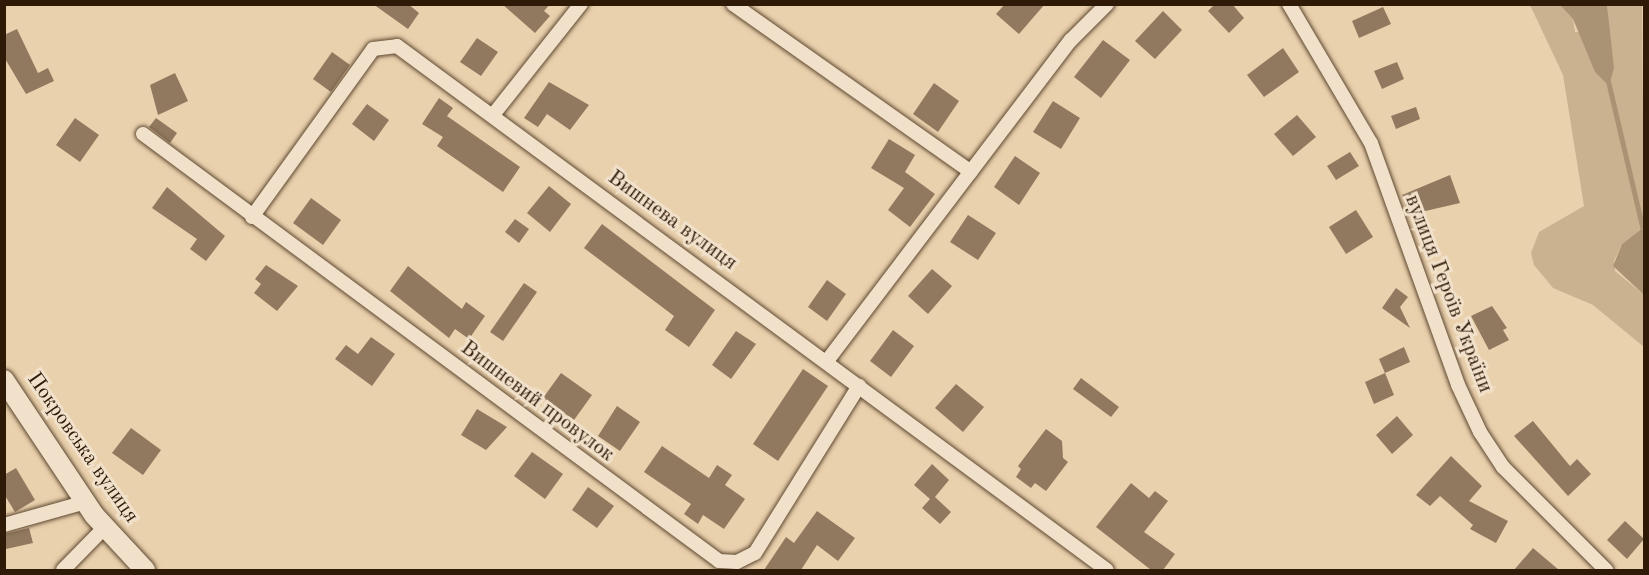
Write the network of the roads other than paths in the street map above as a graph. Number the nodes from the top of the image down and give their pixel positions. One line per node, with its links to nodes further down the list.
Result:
1 (581, 4): 5 (street)
2 (733, 4): 7 (street)
3 (1107, 4): 7 (street)
4 (1289, 4): 18 (street, вулиця Героїв України)
5 (493, 115): 8 (street, Вишнева вулиця); 9 (street, Вишнева вулиця)
6 (143, 134): 8 (street, Вишневий провулок)
7 (971, 172): 9 (street)
8 (252, 217): 11 (street, Вишневий провулок)
9 (827, 361): 11 (street, Вишнева вулиця)
10 (4, 380): 12 (street, Покровська вулиця)
11 (859, 386): 17 (street, Вишнева вулиця)
12 (86, 502): 13 (street); 14 (street, Покровська вулиця)
13 (4, 525)
14 (105, 527): 15 (street); 16 (street, Покровська вулиця)
15 (63, 570)
16 (145, 570)
17 (1107, 570)
18 (1606, 570)

